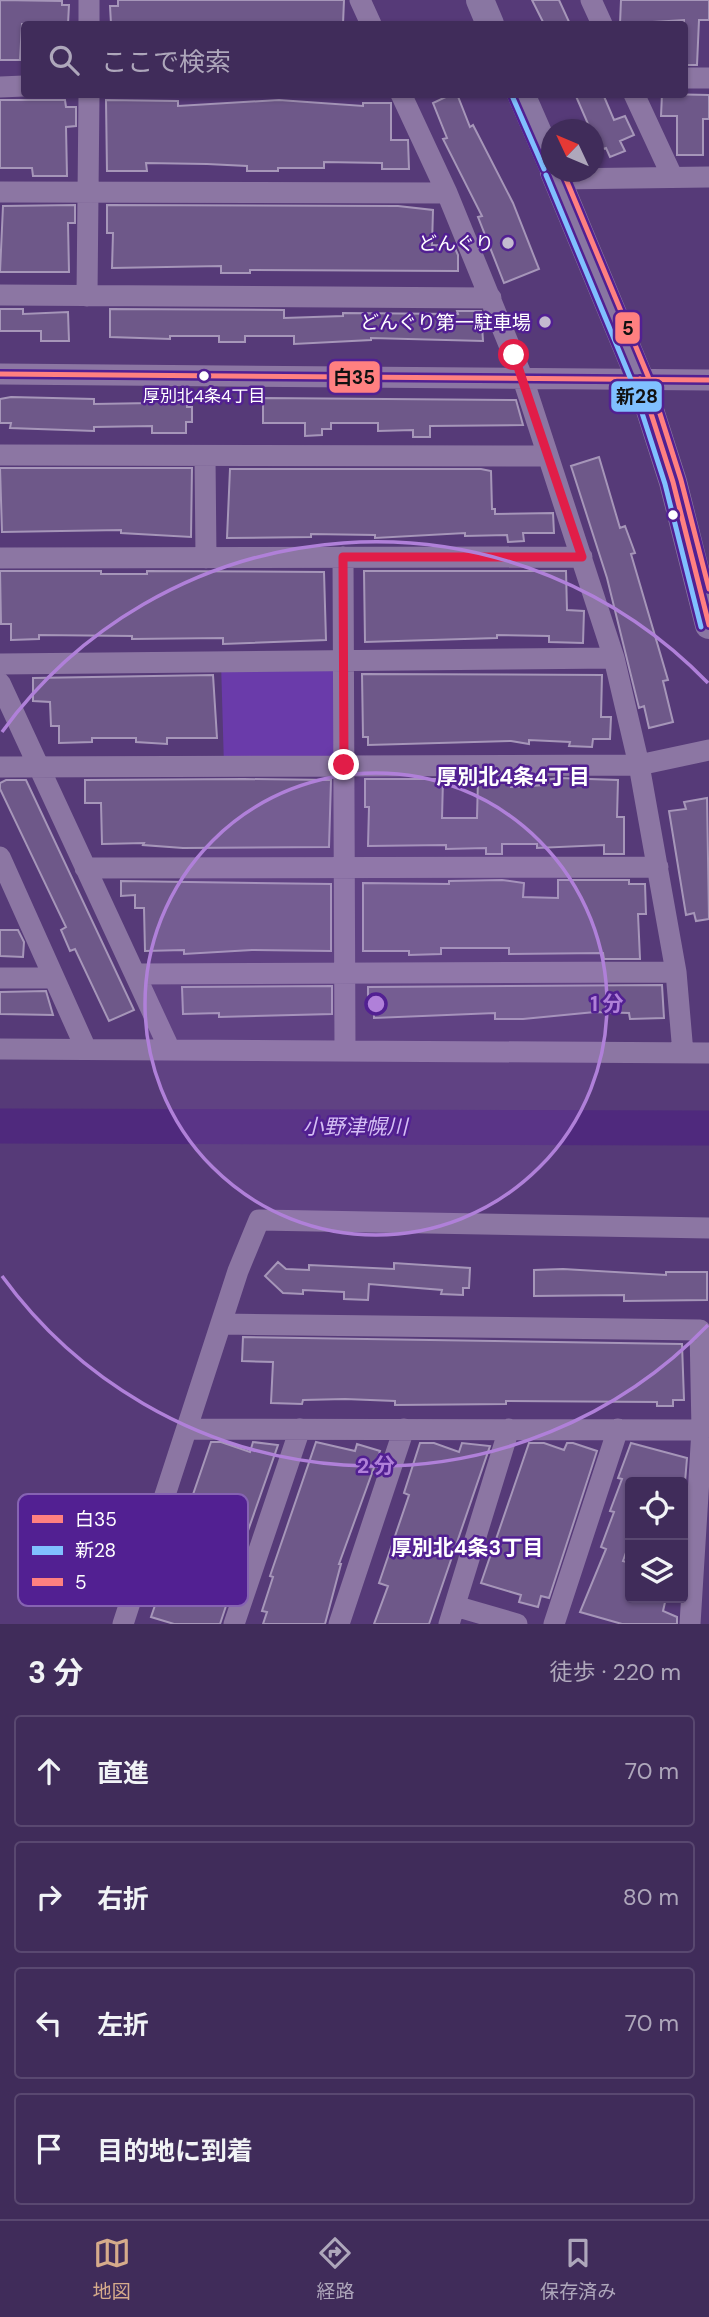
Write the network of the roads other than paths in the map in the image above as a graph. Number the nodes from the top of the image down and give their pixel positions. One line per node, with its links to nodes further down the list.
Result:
1 (89, 0): 5 (street)
2 (360, 0): 6 (street)
3 (480, 0): 7 (main road)
4 (592, 0): 8 (street)
5 (89, 21)
6 (370, 21)
7 (490, 21)
8 (601, 21)
9 (688, 78): 10 (street)
10 (709, 78)
11 (21, 86): 12 (street)
12 (0, 87)
13 (89, 98): 23 (street)
14 (403, 98): 24 (street)
15 (523, 98): 17 (main road)
16 (636, 98): 19 (street)
17 (541, 140)
18 (604, 174): 19 (street)
19 (672, 176): 20 (street)
20 (709, 177)
21 (559, 182): 30 (main road)
22 (0, 192): 23 (street)
23 (89, 192): 24 (street); 26 (street)
24 (447, 193): 27 (street)
25 (0, 295): 26 (street)
26 (87, 296): 27 (street)
27 (491, 298): 29 (street)
28 (0, 374): 29 (street)
29 (523, 379): 30 (street); 34 (street)
30 (640, 379): 31 (street); 39 (main road)
31 (709, 380)
32 (0, 455): 33 (street)
33 (205, 456): 34 (street); 38 (street)
34 (546, 456): 36 (street)
35 (343, 557): 36 (street); 38 (street); 41 (street)
36 (582, 557): 40 (street)
37 (0, 558): 38 (street)
38 (206, 558)
39 (709, 625)
40 (614, 658): 41 (street); 46 (street)
41 (343, 660): 42 (street); 45 (street)
42 (0, 664)
43 (0, 683): 48 (street)
44 (709, 750): 46 (street)
45 (344, 765): 46 (street); 48 (street); 51 (street)
46 (639, 765): 49 (street)
47 (0, 767): 48 (street)
48 (38, 767): 50 (street)
49 (658, 867): 51 (street); 53 (street)
50 (85, 868): 51 (street); 54 (street)
51 (344, 868): 55 (street)
52 (3, 869): 57 (street)
53 (676, 972): 55 (street); 62 (street)
54 (135, 974): 55 (street); 60 (street)
55 (345, 974): 61 (street)
56 (0, 978): 57 (street)
57 (54, 978): 59 (street)
58 (0, 1049): 59 (street)
59 (86, 1049): 60 (street)
60 (170, 1050): 61 (street)
61 (345, 1051): 62 (street)
62 (683, 1053): 63 (street)
63 (709, 1053)
64 (709, 1228): 65 (street)
65 (221, 1324): 66 (street); 71 (street)
66 (187, 1429): 67 (street); 72 (street)
67 (300, 1429): 68 (street); 73 (street)
68 (404, 1429): 69 (street); 79 (street)
69 (509, 1429): 70 (street); 76 (street)
70 (618, 1429): 71 (street); 81 (street)
71 (702, 1430): 82 (street)
72 (166, 1494)
73 (248, 1583)
74 (129, 1606): 77 (street)
75 (240, 1606): 78 (street)
76 (452, 1615): 80 (street)
77 (123, 1624)
78 (234, 1624)
79 (340, 1624)
80 (517, 1624)
81 (554, 1624)
82 (690, 1624)

